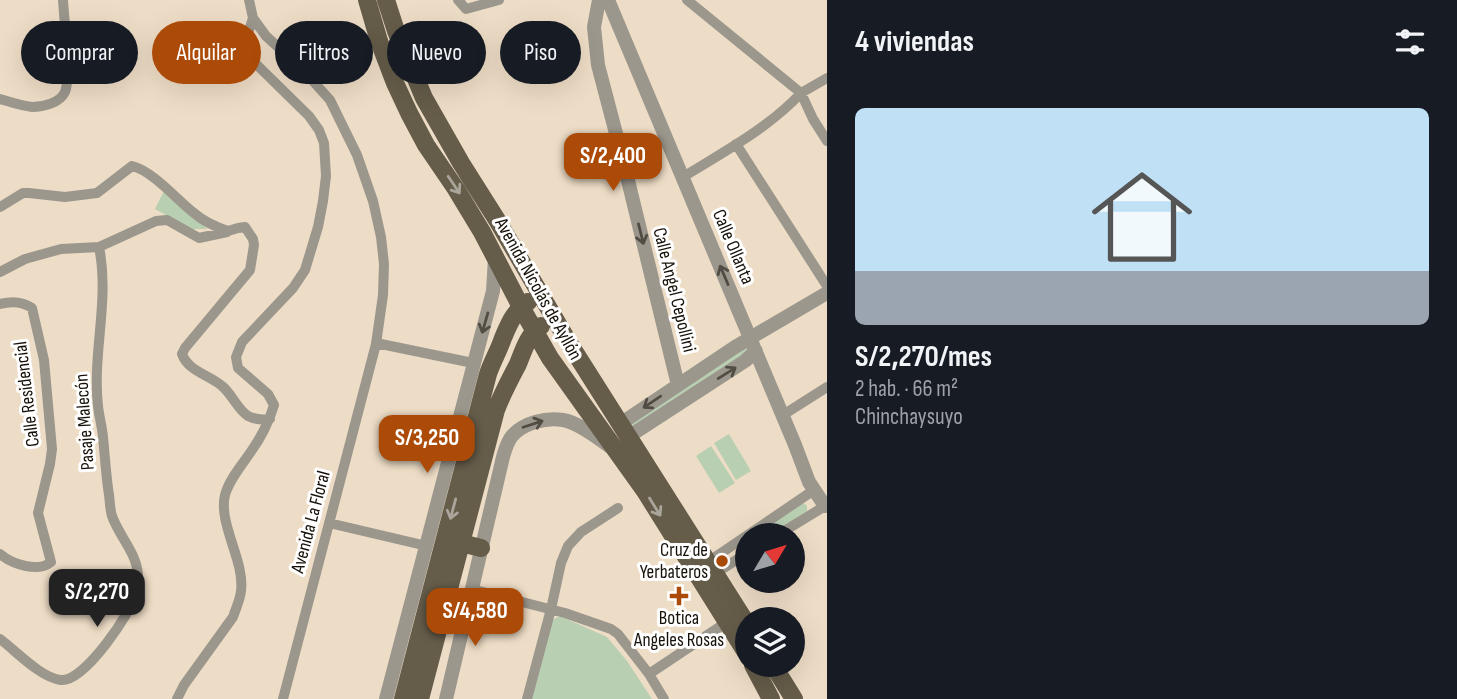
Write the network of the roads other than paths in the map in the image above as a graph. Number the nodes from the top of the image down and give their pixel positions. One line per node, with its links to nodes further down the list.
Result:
1 (63, 0): 13 (street)
2 (249, 0): 10 (street)
3 (367, 0): 20 (main road, Avenida Nicolás de Ayllón, one-way to 20)
4 (386, 0): 24 (main road, Avenida Nicolás de Ayllón)
5 (499, 0): 9 (street)
6 (599, 0): 32 (street, Calle Angel Cepollini, one-way to 32)
7 (608, 0): 16 (street, Calle Ollanta)
8 (687, 0): 12 (street)
9 (462, 4)
10 (253, 18): 29 (street, Avenida La Floral); 35 (street)
11 (827, 78): 12 (street)
12 (801, 93): 14 (street); 15 (street)
13 (0, 99)
14 (827, 141)
15 (736, 144): 16 (street); 22 (street)
16 (683, 177): 30 (street, Calle Ollanta, one-way to 16)
17 (0, 207): 18 (street)
18 (228, 231): 19 (street); 35 (street)
19 (99, 247): 21 (street); 54 (street, Pasaje Malecón)
20 (495, 256): 26 (main road, Avenida Nicolás de Ayllón); 31 (street, one-way to 31)
21 (0, 272)
22 (827, 286)
23 (827, 293): 30 (street)
24 (540, 294): 26 (main road); 27 (main road, Avenida Nicolás de Ayllón)
25 (0, 304): 46 (street, Calle Residencial)
26 (520, 307): 28 (main road, Avenida Nicolás de Ayllón); 61 (main road, one-way to 61)
27 (553, 318): 28 (main road); 36 (main road, Avenida Nicolás de Ayllón)
28 (534, 330): 36 (main road, Avenida Nicolás de Ayllón); 43 (main road)
29 (376, 343): 31 (street); 41 (street, Avenida La Floral)
30 (753, 344): 32 (street); 34 (street, Calle Ollanta); 36 (street, one-way to 30)
31 (473, 363): 44 (street)
32 (678, 385): 36 (street, one-way to 36)
33 (827, 387): 34 (street)
34 (783, 415): 38 (street, Calle Ollanta)
35 (270, 419): 58 (street)
36 (621, 437): 45 (street, one-way to 36); 48 (main road, Avenida Nicolás de Ayllón); 52 (main road, Avenida Nicolás de Ayllón, one-way to 52)
37 (827, 482): 38 (street)
38 (814, 490): 39 (street, Calle Ollanta); 48 (street)
39 (826, 506): 42 (street)
40 (618, 508): 51 (street)
41 (329, 523): 44 (street); 59 (street, Avenida La Floral)
42 (798, 523)
43 (461, 543): 45 (main road); 62 (main road)
44 (427, 546): 60 (street)
45 (481, 548): 49 (street)
46 (0, 554)
47 (735, 558): 48 (street)
48 (712, 567): 50 (main road, Avenida Nicolás de Ayllón)
49 (471, 589): 51 (street); 63 (street)
50 (737, 607)
51 (551, 609): 55 (street); 64 (street)
52 (727, 622): 53 (main road, Avenida Nicolás de Ayllón); 55 (street)
53 (735, 635)
54 (0, 639)
55 (649, 674): 65 (street)
56 (759, 677): 66 (main road)
57 (780, 677): 67 (main road)
58 (180, 696)
59 (284, 699)
60 (386, 699)
61 (403, 699)
62 (420, 699)
63 (446, 699)
64 (527, 699)
65 (664, 699)
66 (771, 699)
67 (794, 699)

